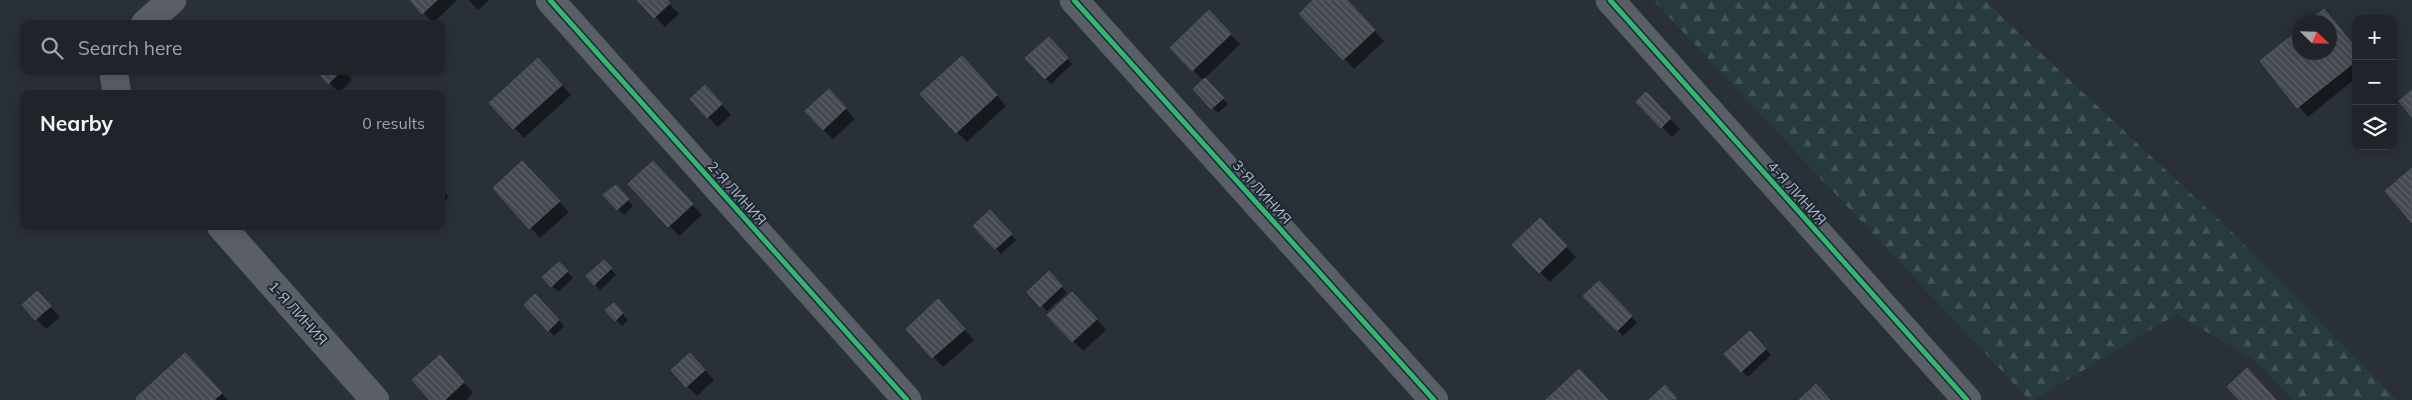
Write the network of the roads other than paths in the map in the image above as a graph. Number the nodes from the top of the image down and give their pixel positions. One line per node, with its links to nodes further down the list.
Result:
1 (172, 0): 5 (street)
2 (550, 0): 10 (street, 2-Я ЛИНИЯ)
3 (1074, 0): 11 (street, 3-Я ЛИНИЯ)
4 (1610, 0): 12 (street, 4-Я ЛИНИЯ)
5 (150, 20)
6 (114, 75): 7 (street)
7 (116, 90)
8 (225, 230): 9 (street, 1-Я ЛИНИЯ)
9 (375, 400)
10 (907, 400)
11 (1434, 400)
12 (1967, 400)

